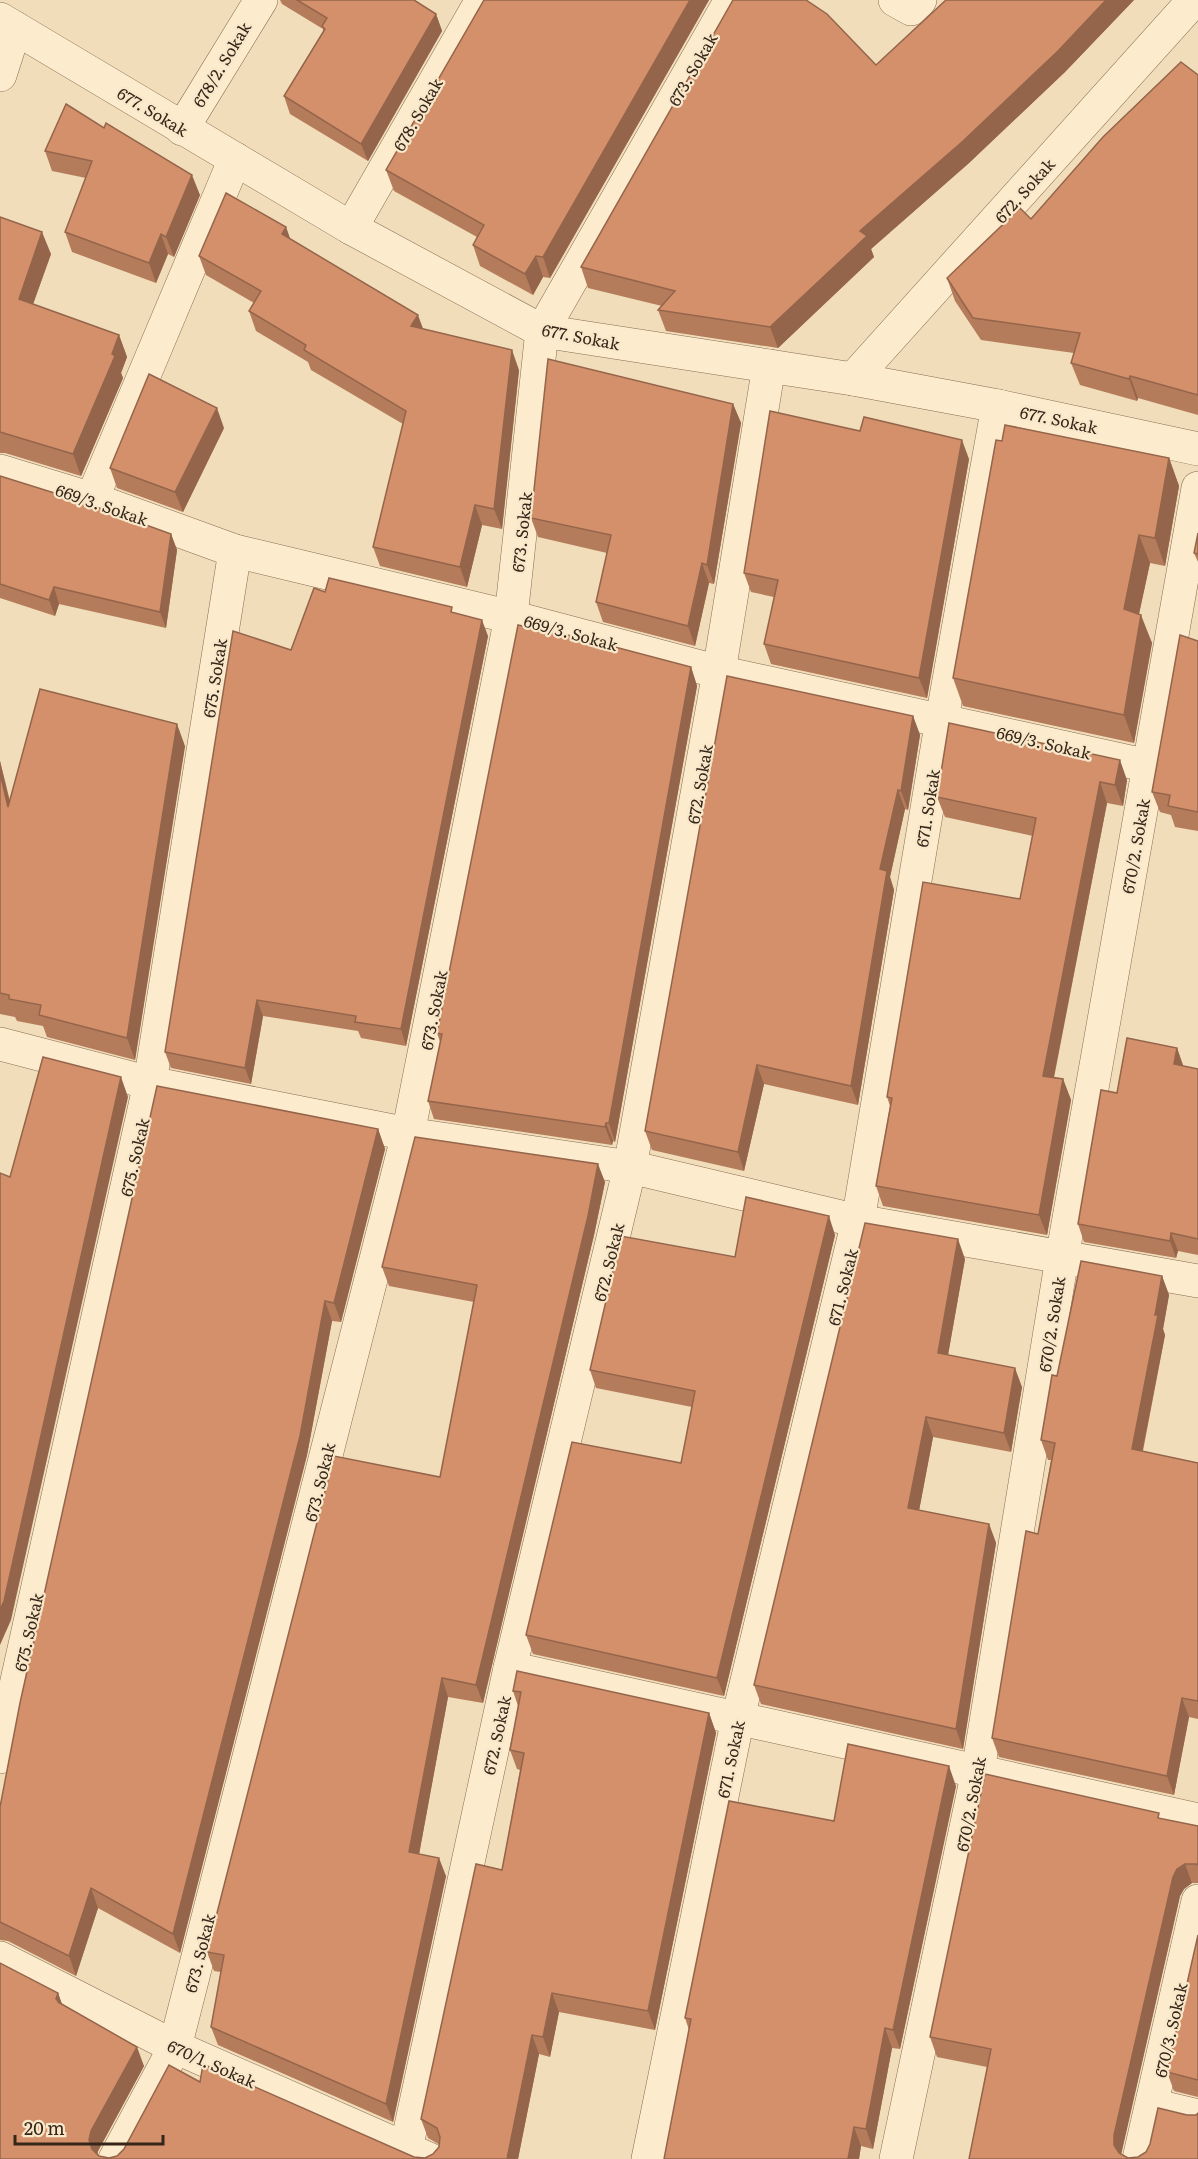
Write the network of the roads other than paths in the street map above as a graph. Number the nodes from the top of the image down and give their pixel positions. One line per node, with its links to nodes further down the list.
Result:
1 (261, 0): 9 (street, 678/2. Sokak)
2 (482, 0): 11 (street, 678. Sokak)
3 (731, 0): 12 (street, 673. Sokak)
4 (895, 0): 5 (street)
5 (920, 0)
6 (1194, 0): 14 (street, 672. Sokak)
7 (7, 24): 8 (street); 9 (street, 677. Sokak)
8 (0, 75)
9 (182, 129): 10 (street, 677. Sokak)
10 (235, 159): 11 (street, 677. Sokak); 19 (street)
11 (351, 228): 12 (street, 677. Sokak)
12 (542, 332): 13 (street, 677. Sokak); 21 (street, 673. Sokak)
13 (769, 366): 14 (street, 677. Sokak); 22 (street, 672. Sokak)
14 (853, 379): 15 (street, 677. Sokak)
15 (998, 406): 16 (street, 677. Sokak); 23 (street, 671. Sokak)
16 (1198, 448)
17 (0, 471): 19 (street, 669/3. Sokak)
18 (1198, 488): 24 (street, 670/2. Sokak)
19 (92, 499): 20 (street, 669/3. Sokak)
20 (234, 551): 21 (street, 669/3. Sokak); 26 (street, 675. Sokak)
21 (512, 617): 22 (street, 669/3. Sokak); 27 (street, 673. Sokak)
22 (719, 672): 23 (street, 669/3. Sokak); 28 (street, 672. Sokak)
23 (942, 719): 24 (street, 669/3. Sokak); 29 (street, 671. Sokak)
24 (1149, 766): 30 (street, 670/2. Sokak)
25 (0, 1044): 26 (street)
26 (150, 1083): 27 (street); 34 (street, 675. Sokak)
27 (408, 1134): 28 (street); 39 (street, 673. Sokak)
28 (630, 1167): 29 (street); 32 (street, 672. Sokak)
29 (858, 1221): 30 (street); 33 (street, 671. Sokak)
30 (1062, 1258): 31 (street); 35 (street, 670/2. Sokak)
31 (1198, 1281)
32 (510, 1668): 33 (street); 42 (street, 672. Sokak)
33 (738, 1718): 35 (street); 44 (street, 671. Sokak)
34 (0, 1757)
35 (978, 1771): 36 (street); 45 (street, 670/2. Sokak)
36 (1198, 1820)
37 (1198, 1901): 40 (street, 670/3. Sokak)
38 (0, 1959): 39 (street, 670/1. Sokak)
39 (175, 2047): 42 (street, 670/1. Sokak); 43 (street, 673. Sokak)
40 (1152, 2105): 41 (street); 46 (street, 670/3. Sokak)
41 (1198, 2116)
42 (417, 2154)
43 (115, 2159)
44 (648, 2159)
45 (896, 2159)
46 (1139, 2159)

